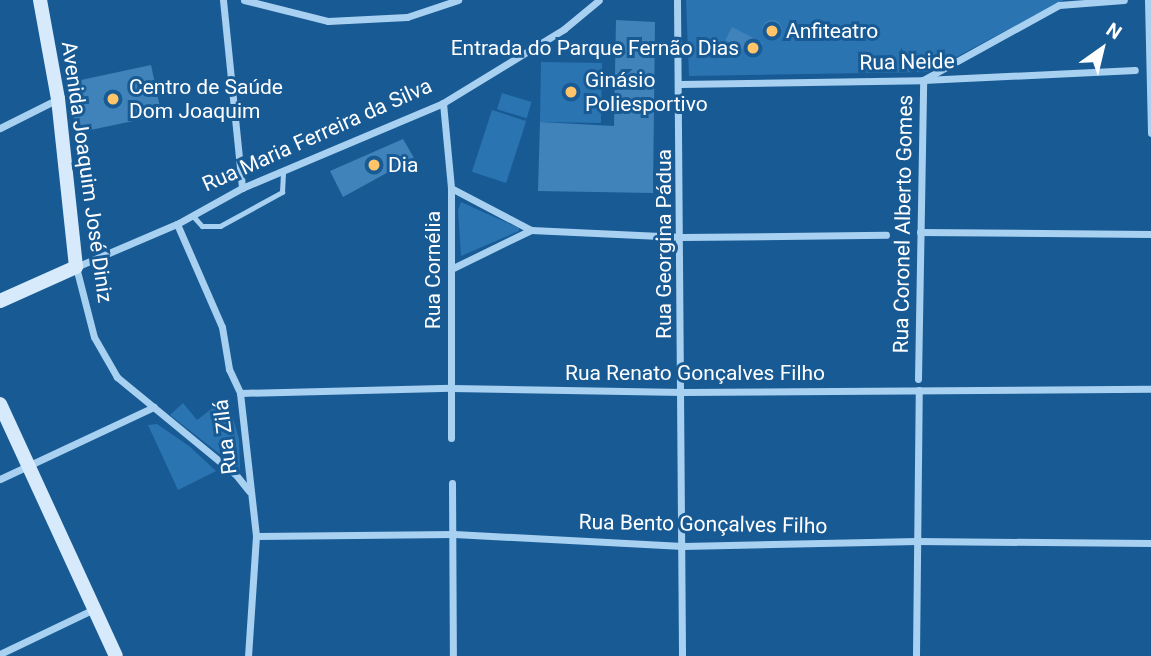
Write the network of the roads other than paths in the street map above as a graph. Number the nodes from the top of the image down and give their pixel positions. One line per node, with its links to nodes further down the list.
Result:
1 (40, 0): 12 (street, Avenida Joaquim José Diniz)
2 (223, 0): 17 (street)
3 (244, 0): 4 (street)
4 (458, 0)
5 (599, 0): 13 (street, Rua Maria Ferreira da Silva)
6 (677, 0): 11 (street, Rua Georgina Pádua)
7 (1124, 0): 10 (street, Rua Coronel Alberto Gomes)
8 (1148, 0): 15 (street)
9 (1135, 70): 10 (street, Rua Neide)
10 (923, 80): 11 (street, Rua Neide); 22 (street, Rua Coronel Alberto Gomes)
11 (680, 84): 25 (street, Rua Georgina Pádua)
12 (58, 99): 14 (street); 26 (street, Avenida Joaquim José Diniz)
13 (443, 103): 16 (street, Rua Maria Ferreira da Silva); 18 (street, Rua Cornélia)
14 (0, 128)
15 (1151, 133)
16 (283, 171): 17 (street, Rua Maria Ferreira da Silva); 19 (lane)
17 (242, 188): 19 (street, Rua Maria Ferreira da Silva)
18 (451, 188): 21 (street); 27 (street, Rua Cornélia)
19 (192, 215): 20 (street, Rua Maria Ferreira da Silva)
20 (177, 224): 26 (street, Rua Maria Ferreira da Silva); 34 (street, Rua Zilá)
21 (531, 230): 25 (street); 27 (street)
22 (920, 232): 23 (street); 29 (street, Rua Coronel Alberto Gomes)
23 (1151, 234)
24 (886, 235): 25 (street)
25 (682, 237): 33 (street, Rua Georgina Pádua)
26 (76, 267): 28 (street, Rua Maria Ferreira da Silva); 36 (street, Avenida Joaquim José Diniz)
27 (451, 269): 30 (street, Rua Cornélia)
28 (0, 301)
29 (918, 379)
30 (451, 388): 33 (street, Rua Renato Gonçalves Filho); 34 (street, Rua Renato Gonçalves Filho); 37 (street, Rua Cornélia)
31 (1151, 389): 32 (street, Rua Renato Gonçalves Filho)
32 (919, 390): 33 (street, Rua Renato Gonçalves Filho); 44 (street)
33 (682, 392): 46 (street, Rua Georgina Pádua)
34 (240, 393): 41 (street, Rua Zilá)
35 (0, 404): 38 (street)
36 (154, 407): 38 (street); 41 (street, Avenida Joaquim José Diniz)
37 (450, 438)
38 (31, 464): 39 (street); 47 (street)
39 (0, 479)
40 (452, 484): 42 (street)
41 (249, 492): 43 (street, Rua Zilá)
42 (454, 534): 43 (street, Rua Bento Gonçalves Filho); 46 (street, Rua Bento Gonçalves Filho); 51 (street)
43 (256, 536): 50 (street, Rua Zilá)
44 (917, 541): 45 (street, Rua Bento Gonçalves Filho); 46 (street, Rua Bento Gonçalves Filho); 53 (street)
45 (1151, 543)
46 (683, 546): 52 (street, Rua Georgina Pádua)
47 (94, 609): 48 (street); 49 (street)
48 (0, 654)
49 (116, 656)
50 (247, 656)
51 (453, 656)
52 (682, 656)
53 (916, 656)

